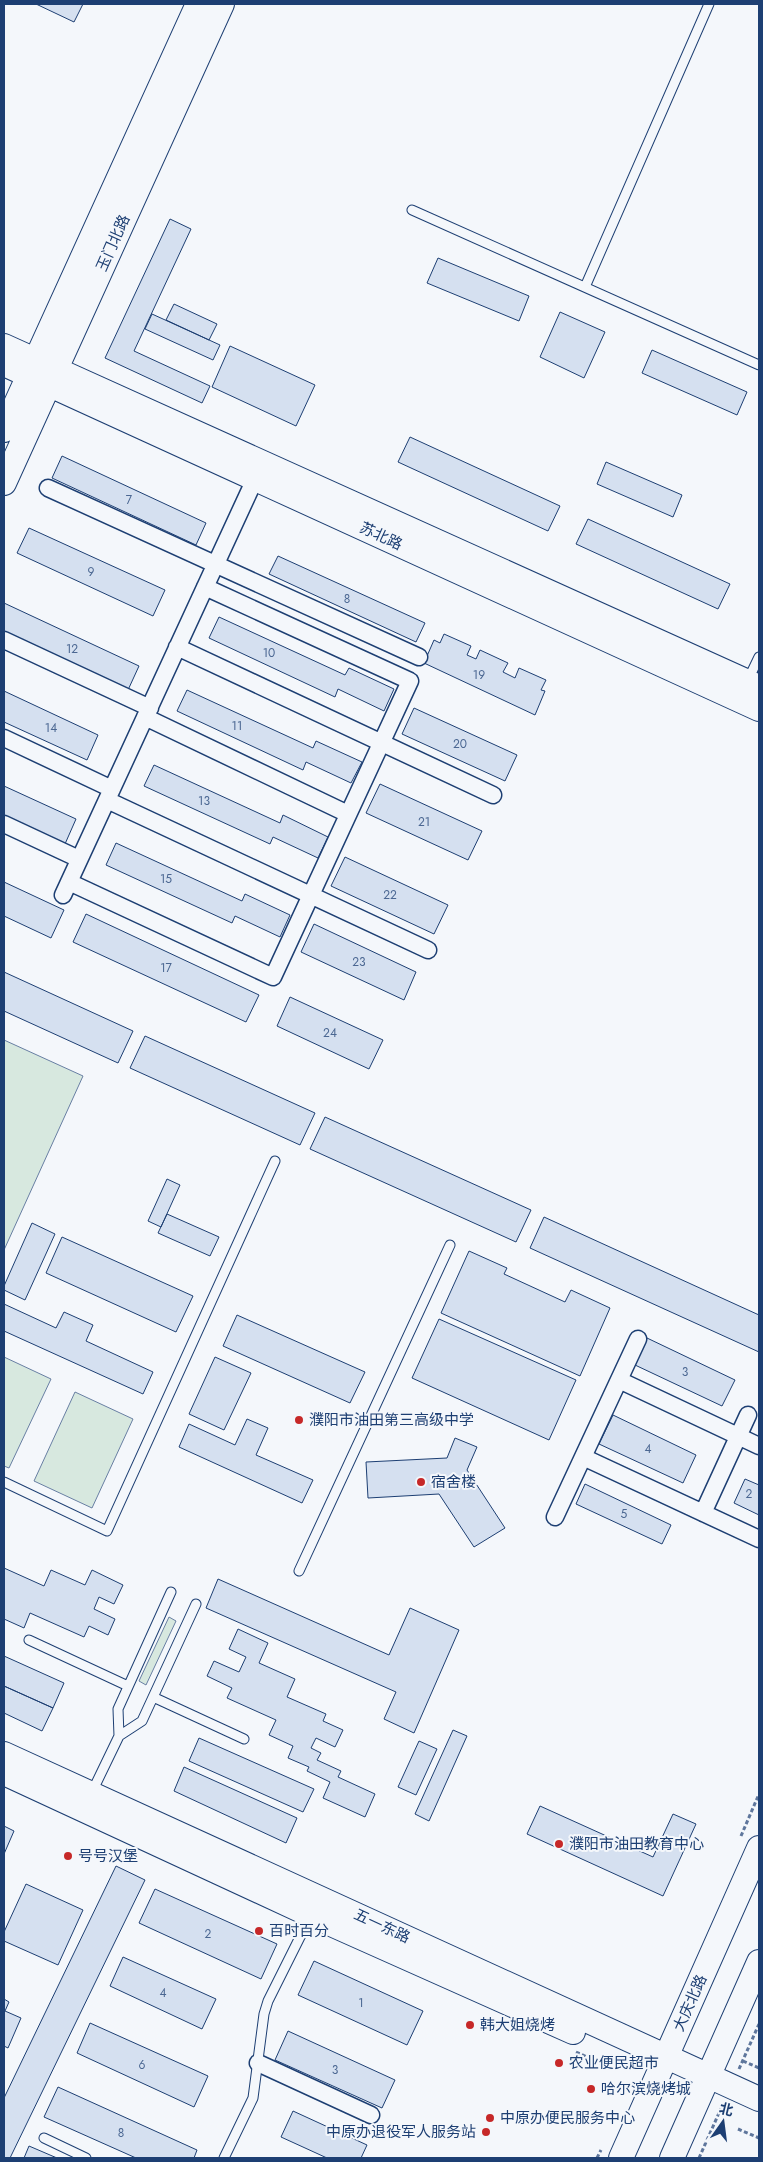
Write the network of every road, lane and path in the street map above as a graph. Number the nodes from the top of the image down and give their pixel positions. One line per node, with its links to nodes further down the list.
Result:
1 (198, 4): 9 (street, 玉门北路)
2 (222, 4): 9 (street, 玉门北路)
3 (709, 4): 5 (lane)
4 (412, 210): 5 (lane)
5 (585, 287): 8 (lane)
6 (4, 346): 9 (street, 苏北路)
7 (4, 364): 9 (street, 苏北路)
8 (759, 365)
9 (42, 372): 10 (street, 玉门北路); 11 (street, 苏北路); 12 (street, 玉门北路); 20 (street, 苏北路)
10 (4, 430)
11 (255, 479): 14 (street); 21 (street, 苏北路)
12 (4, 483)
13 (48, 488): 14 (street)
14 (216, 563): 15 (street); 18 (street)
15 (205, 587): 17 (street); 24 (street)
16 (4, 640): 22 (street)
17 (178, 647): 22 (street); 24 (street)
18 (419, 657)
19 (759, 657): 20 (lane)
20 (753, 685)
21 (759, 709)
22 (147, 712): 25 (street); 27 (street)
23 (4, 738): 25 (street)
24 (382, 742): 26 (street); 27 (street)
25 (109, 794): 29 (street); 30 (street)
26 (493, 795)
27 (348, 814): 30 (street)
28 (4, 824): 29 (street)
29 (79, 859): 30 (street)
30 (311, 895): 31 (street)
31 (428, 950)
32 (276, 1161): 40 (lane)
33 (450, 1246): 44 (lane)
34 (638, 1339): 35 (street)
35 (619, 1380): 37 (street); 39 (street)
36 (748, 1415): 37 (street)
37 (738, 1436): 38 (street); 41 (street)
38 (759, 1446)
39 (583, 1457): 41 (street); 42 (street)
40 (4, 1482)
41 (703, 1513): 43 (street)
42 (555, 1517)
43 (759, 1539)
44 (299, 1571)
45 (171, 1592): 48 (lane)
46 (196, 1604): 49 (lane)
47 (29, 1640): 48 (lane)
48 (128, 1686): 50 (lane)
49 (153, 1697): 50 (lane); 51 (lane)
50 (119, 1736): 54 (lane)
51 (244, 1739)
52 (4, 1754): 54 (street, 五一东路)
53 (4, 1773): 54 (street, 五一东路)
54 (88, 1801): 56 (street, 五一东路); 61 (street, 五一东路)
55 (759, 1848): 61 (street, 大庆北路)
56 (311, 1915): 60 (lane); 61 (street, 五一东路)
57 (759, 1962): 63 (street)
58 (759, 2024): 59 (path)
59 (743, 2061): 62 (path); 64 (path)
60 (258, 2063): 66 (street); 72 (lane)
61 (664, 2064): 63 (street, 五一东路); 73 (street, 大庆北路)
62 (759, 2068)
63 (706, 2083): 64 (street, 五一东路); 74 (street)
64 (728, 2094): 65 (street, 五一东路); 67 (street, 五一东路); 75 (path)
65 (759, 2099)
66 (371, 2115)
67 (759, 2117)
68 (738, 2129): 70 (path)
69 (44, 2138): 71 (lane)
70 (759, 2138)
71 (86, 2158)
72 (224, 2158)
73 (622, 2158)
74 (672, 2158)
75 (699, 2158)

